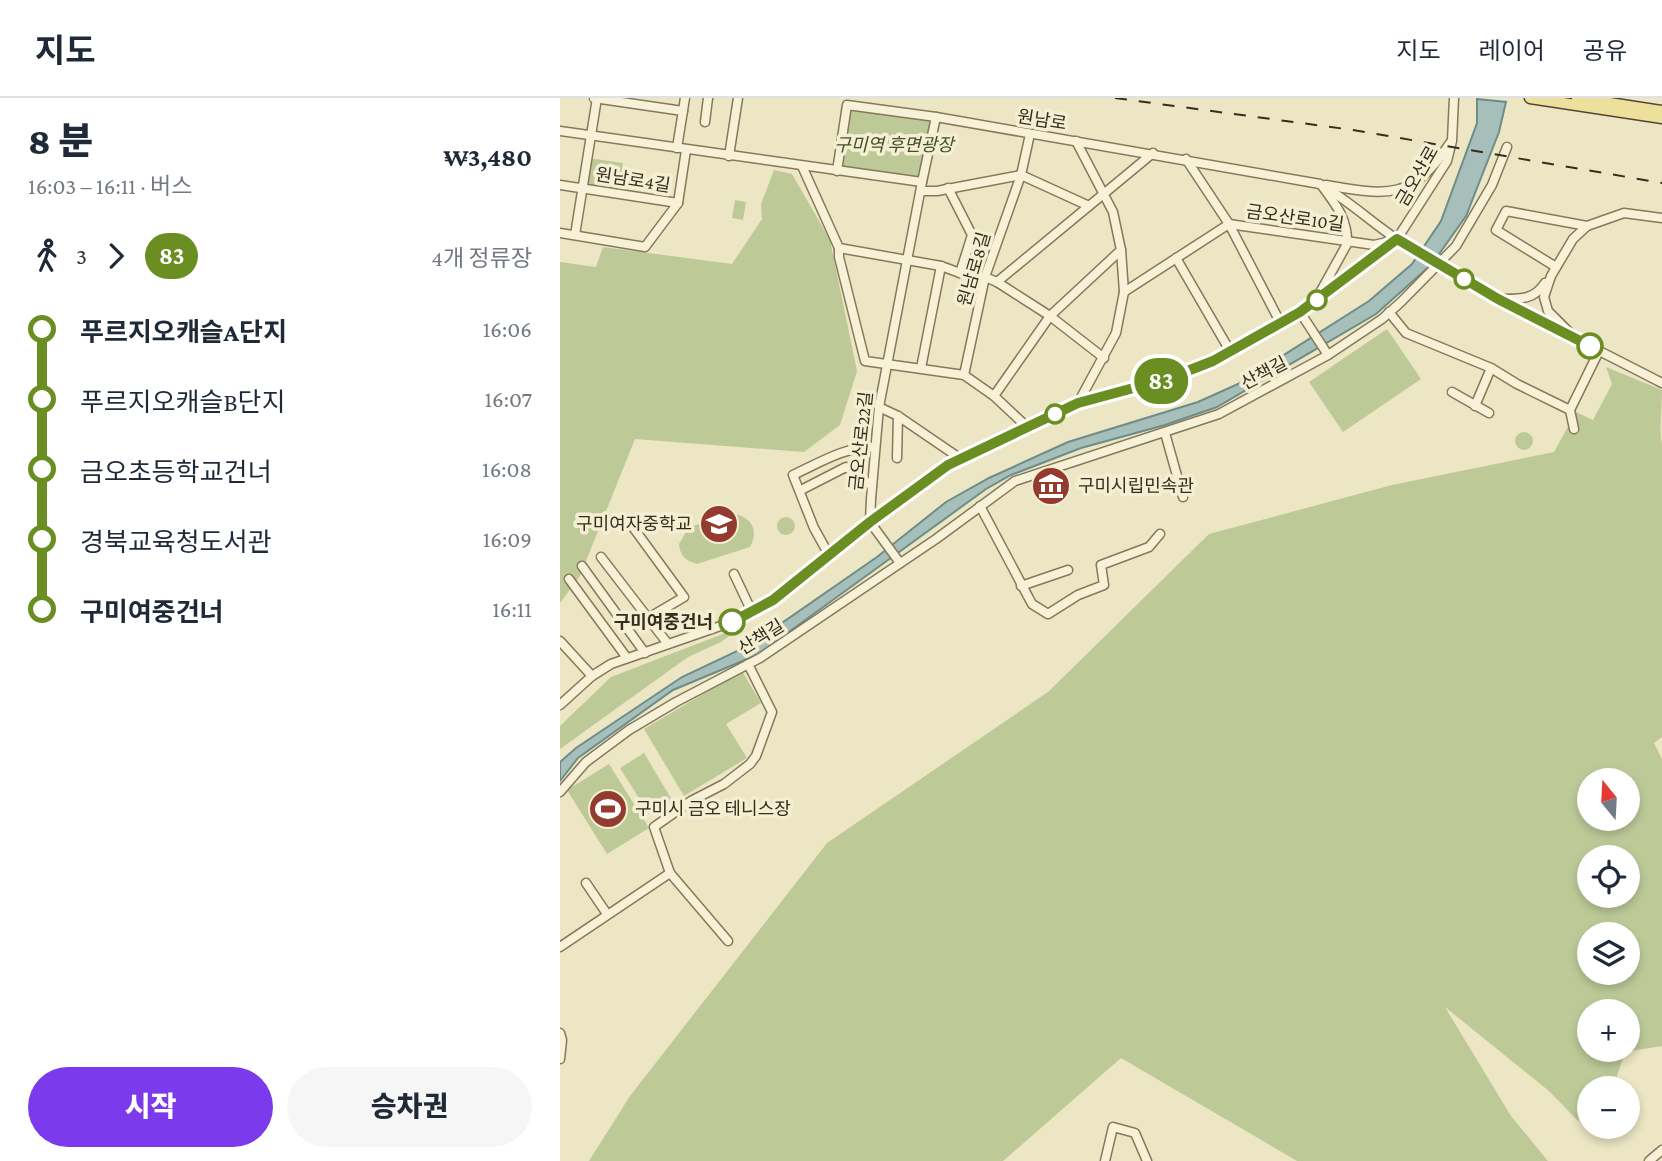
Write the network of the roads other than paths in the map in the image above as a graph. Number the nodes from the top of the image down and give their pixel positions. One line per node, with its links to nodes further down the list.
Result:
1 (596, 98): 10 (street); 17 (street)
2 (685, 98): 10 (street, 원남로4길)
3 (708, 98): 14 (street)
4 (737, 98): 23 (street)
5 (1454, 98): 18 (street, 금오산로)
6 (1530, 98): 13 (main road)
7 (1577, 98): 9 (main road)
8 (845, 101): 12 (street, 원남로); 26 (street)
9 (1640, 103): 11 (main road)
10 (683, 111): 21 (street, 원남로4길)
11 (1662, 111)
12 (936, 117): 16 (street, 원남로); 30 (street)
13 (1662, 118)
14 (705, 122)
15 (560, 131): 17 (street)
16 (1030, 134): 19 (street, 원남로); 27 (street, 원남로8길)
17 (591, 135): 21 (street); 31 (street)
18 (1452, 138): 28 (street); 41 (street, 금오산로)
19 (1076, 141): 22 (street, 원남로); 33 (street)
20 (1507, 147): 47 (street, 산책길)
21 (681, 149): 23 (street); 34 (street, 원남로4길)
22 (1153, 153): 24 (street, 원남로); 33 (street)
23 (729, 156): 25 (street)
24 (1186, 159): 28 (street, 원남로); 37 (street)
25 (802, 166): 26 (street); 43 (street)
26 (837, 171): 30 (street)
27 (1021, 175): 32 (street); 35 (street); 51 (street, 원남로8길)
28 (1320, 184): 41 (street, 원남로); 42 (street)
29 (560, 185): 31 (street, 원남로4길)
30 (922, 187): 32 (street); 46 (street, 금오산로22길)
31 (583, 188): 34 (street, 원남로4길); 40 (street, 원남로4길)
32 (948, 188): 50 (street)
33 (1103, 194): 35 (street); 44 (street)
34 (678, 203): 40 (street, 원남로4길)
35 (1089, 206): 52 (street)
36 (1662, 218): 38 (street)
37 (1229, 224): 42 (street, 금오산로10길); 45 (street, 금오산로10길); 59 (street)
38 (1587, 226): 49 (street); 49 (street)
39 (560, 233): 40 (street, 원남로4길)
40 (575, 235)
41 (1397, 239): 42 (street, 금오산로10길); 47 (street, 원남로); 55 (street, 금오산로)
42 (1347, 242): 55 (street)
43 (839, 248): 46 (street); 65 (street)
44 (1121, 250): 53 (street); 58 (street)
45 (1176, 258): 53 (street, 금오산로10길); 61 (street)
46 (906, 260): 48 (street); 65 (street, 금오산로22길)
47 (1440, 264): 54 (street, 원남로); 57 (street, 산책길)
48 (941, 266): 50 (street); 66 (street)
49 (1556, 267): 54 (street); 60 (street)
50 (960, 273): 51 (street)
51 (985, 277): 52 (street); 68 (street, 원남로8길)
52 (997, 282): 58 (street)
53 (1124, 292): 64 (street)
54 (1498, 299): 60 (street, 원남로)
55 (1316, 301): 56 (street, 금오산로)
56 (1300, 312): 59 (street, 금오산로); 63 (street)
57 (1390, 312): 63 (street, 산책길); 67 (street)
58 (1050, 316): 64 (street); 71 (street)
59 (1280, 322): 61 (street, 금오산로)
60 (1578, 341): 62 (street, 원남로)
61 (1230, 351): 72 (street, 금오산로)
62 (1599, 351): 69 (street, 원남로); 75 (street)
63 (1328, 355): 80 (street, 산책길)
64 (1104, 358): 72 (street)
65 (886, 363): 66 (street); 74 (street, 금오산로22길)
66 (921, 368): 68 (street)
67 (1491, 368): 73 (street); 75 (street)
68 (964, 375): 71 (street)
69 (1662, 383)
70 (1452, 392): 73 (street)
71 (995, 396): 78 (street)
72 (1078, 403): 78 (street, 금오산로)
73 (1475, 405): 76 (street)
74 (879, 407): 77 (street); 81 (street, 금오산로22길)
75 (1570, 410): 79 (street)
76 (1489, 413)
77 (898, 416): 82 (street); 83 (street)
78 (1027, 427): 83 (street, 금오산로)
79 (1574, 429)
80 (1165, 433): 86 (street); 87 (street, 산책길)
81 (875, 447): 84 (street, 금오산로22길); 85 (street)
82 (897, 458)
83 (961, 459): 89 (street, 금오산로)
84 (872, 486): 85 (street); 89 (street, 금오산로22길)
85 (801, 490): 91 (street)
86 (1183, 497)
87 (979, 506): 93 (street, 산책길); 98 (street)
88 (627, 519): 100 (street)
89 (870, 522): 91 (street, 금오산로); 93 (street)
90 (1160, 534): 98 (street)
91 (829, 555): 99 (street, 금오산로)
92 (601, 557): 100 (street)
93 (900, 563): 105 (street, 산책길)
94 (582, 566): 103 (street)
95 (1068, 570): 98 (street)
96 (734, 574): 99 (street)
97 (569, 579): 104 (street)
98 (1021, 586)
99 (752, 612): 102 (street, 금오산로)
100 (650, 617): 102 (street)
101 (560, 641): 106 (street)
102 (668, 644): 103 (street, 금오산로)
103 (645, 653): 104 (street, 금오산로)
104 (627, 658): 106 (street, 금오산로)
105 (748, 664): 108 (street, 산책길); 109 (street)
106 (592, 676): 107 (street, 금오산로)
107 (560, 705)
108 (560, 792)
109 (670, 873): 111 (street); 112 (street)
110 (586, 883): 111 (street)
111 (607, 914): 113 (street)
112 (728, 941)
113 (560, 947)
114 (560, 1033): 115 (street)
115 (560, 1059)
116 (1662, 1150): 119 (street)
117 (1105, 1161): 118 (street)
118 (1147, 1161)
119 (1649, 1161)

